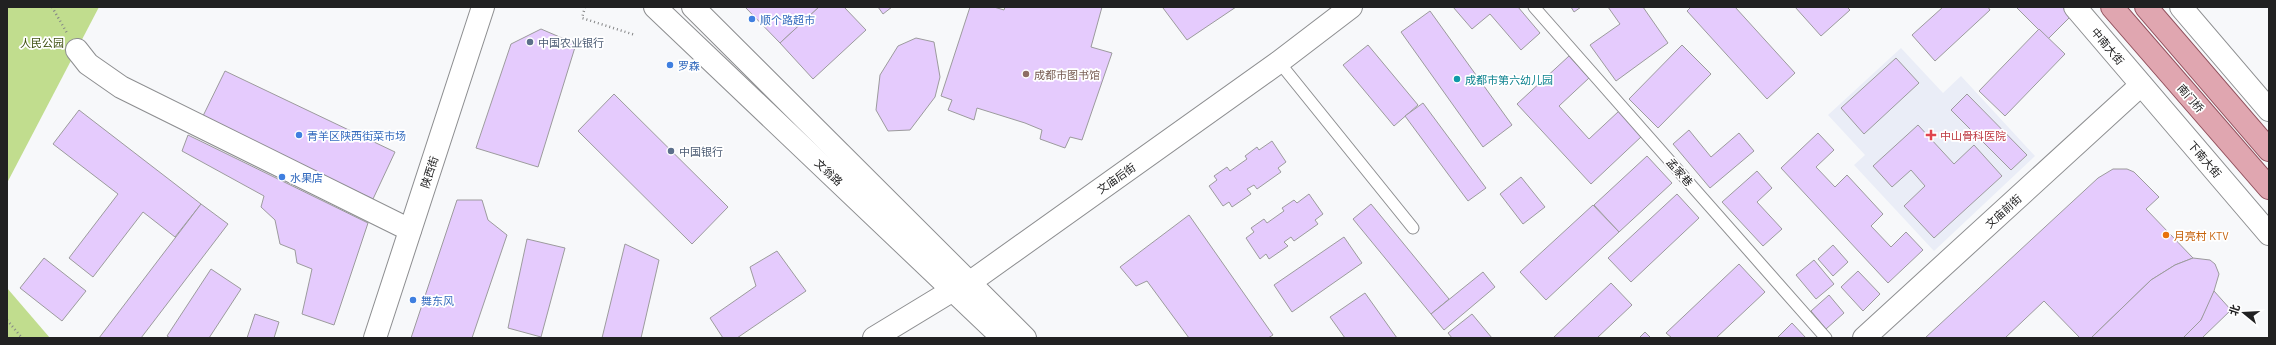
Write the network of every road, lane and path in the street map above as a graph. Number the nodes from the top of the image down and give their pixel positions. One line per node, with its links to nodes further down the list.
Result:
1 (52, 7): 13 (path)
2 (483, 7): 20 (street, 陕西街)
3 (585, 7): 12 (path)
4 (655, 7): 22 (street, 文翁路)
5 (693, 7): 22 (street, 文翁路)
6 (1534, 7): 29 (lane, 孟家巷)
7 (2075, 7): 15 (street, 中南大街)
8 (2112, 7): 18 (main road, 南门桥)
9 (2146, 7): 17 (main road)
10 (1346, 9): 14 (street, 文庙后街)
11 (2186, 13): 16 (street)
12 (635, 35)
13 (77, 50): 20 (street)
14 (1279, 62): 19 (lane); 22 (street, 文庙后街)
15 (2142, 85): 21 (street, 下南大街); 30 (street, 文庙前街)
16 (2269, 110)
17 (2269, 150)
18 (2269, 188)
19 (1414, 228)
20 (410, 230): 25 (street, 陕西街)
21 (2269, 234)
22 (961, 286): 26 (street, 文庙后街); 27 (street, 文翁路); 28 (street, 文翁路)
23 (7, 320): 24 (path)
24 (22, 338)
25 (375, 338)
26 (874, 338)
27 (1003, 338)
28 (1025, 338)
29 (1826, 338)
30 (1864, 338)

